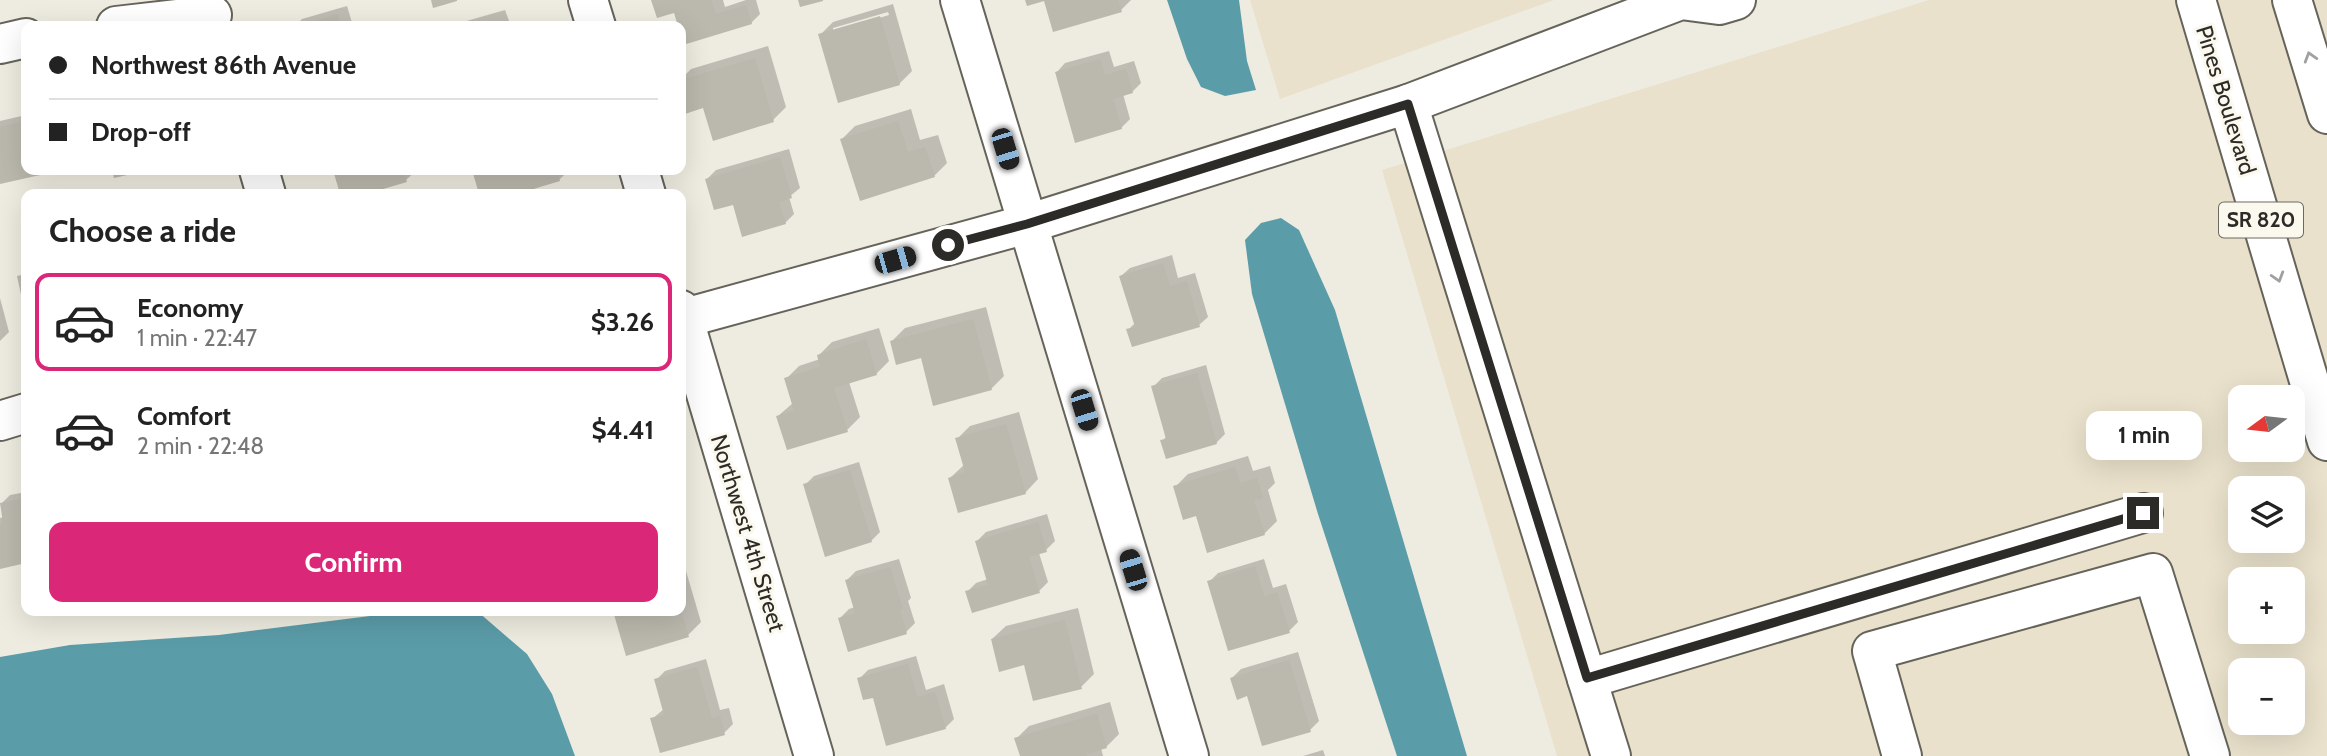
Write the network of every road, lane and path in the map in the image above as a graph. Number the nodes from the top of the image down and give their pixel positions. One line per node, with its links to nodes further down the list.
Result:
1 (588, 0): 9 (main road)
2 (960, 0): 14 (main road)
3 (1681, 0): 4 (main road); 12 (main road)
4 (1737, 0)
5 (2196, 0): 19 (main road, Pines Boulevard / SR 820, one-way to 19)
6 (2292, 0): 13 (main road, one-way to 6)
7 (211, 14): 8 (main road)
8 (156, 21)
9 (594, 21)
10 (21, 39): 11 (main road)
11 (0, 44)
12 (1408, 104): 14 (main road); 21 (main road)
13 (2327, 114)
14 (1027, 224): 15 (main road); 23 (main road)
15 (686, 315)
16 (686, 329): 22 (main road, Northwest 4th Street)
17 (21, 415): 18 (main road)
18 (0, 421)
19 (2327, 441)
20 (2143, 513): 21 (main road)
21 (1587, 678): 24 (main road)
22 (814, 756)
23 (1189, 756)
24 (1611, 756)
25 (1902, 756): 26 (main road)
26 (2210, 756)

